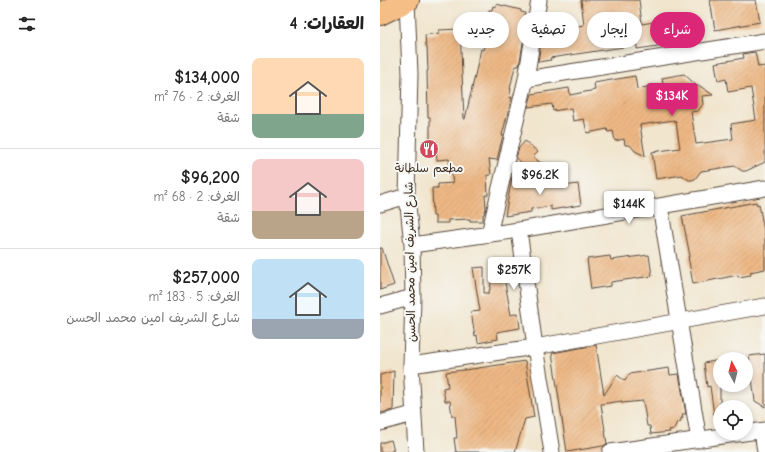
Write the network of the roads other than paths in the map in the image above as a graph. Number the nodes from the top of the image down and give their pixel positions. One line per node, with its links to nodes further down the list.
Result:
1 (407, 0): 3 (main road); 7 (street, شارع الشريف امين محمد الحسن)
2 (539, 0): 5 (street)
3 (380, 14)
4 (765, 41): 5 (street)
5 (526, 79): 11 (street)
6 (765, 188): 9 (street)
7 (407, 196): 8 (street); 12 (street, شارع الشريف امين محمد الحسن)
8 (380, 204)
9 (660, 206): 10 (street); 16 (street)
10 (519, 230): 11 (street); 17 (street)
11 (489, 234): 12 (street)
12 (412, 245): 13 (street, شارع الشريف امين محمد الحسن)
13 (412, 297): 14 (street); 18 (street, شارع الشريف امين محمد الحسن)
14 (380, 306)
15 (765, 306): 16 (street)
16 (679, 321): 17 (street); 22 (street)
17 (535, 347): 18 (street); 24 (street)
18 (411, 365): 19 (street, شارع الشريف امين محمد الحسن)
19 (414, 414): 20 (street); 23 (street, شارع الشريف امين محمد الحسن)
20 (380, 423)
21 (763, 431): 22 (street); 26 (street)
22 (699, 440): 25 (street)
23 (416, 452)
24 (552, 452)
25 (610, 452)
26 (764, 452)

